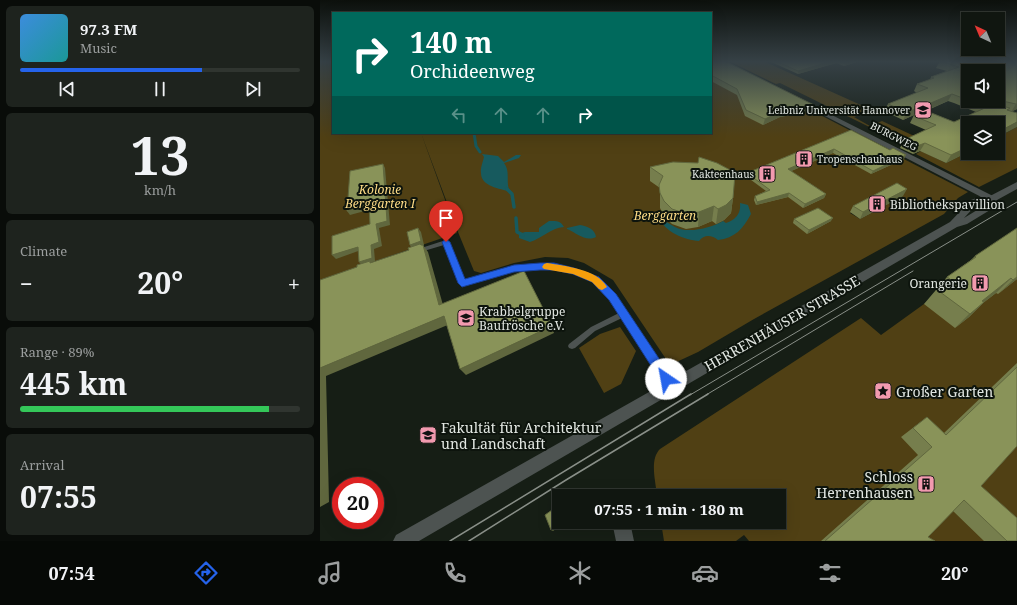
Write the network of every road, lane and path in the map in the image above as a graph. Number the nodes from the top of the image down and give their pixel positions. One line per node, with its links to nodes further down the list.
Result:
1 (797, 99): 3 (street, BURGWEG)
2 (1017, 184): 3 (street, HERRENHÄUSER STRASSE)
3 (992, 199): 7 (street, HERRENHÄUSER STRASSE)
4 (413, 252): 5 (lane)
5 (624, 314): 6 (lane); 7 (lane)
6 (572, 346)
7 (670, 386): 9 (street, HERRENHÄUSER STRASSE)
8 (622, 529): 10 (street)
9 (402, 541)
10 (625, 541)

